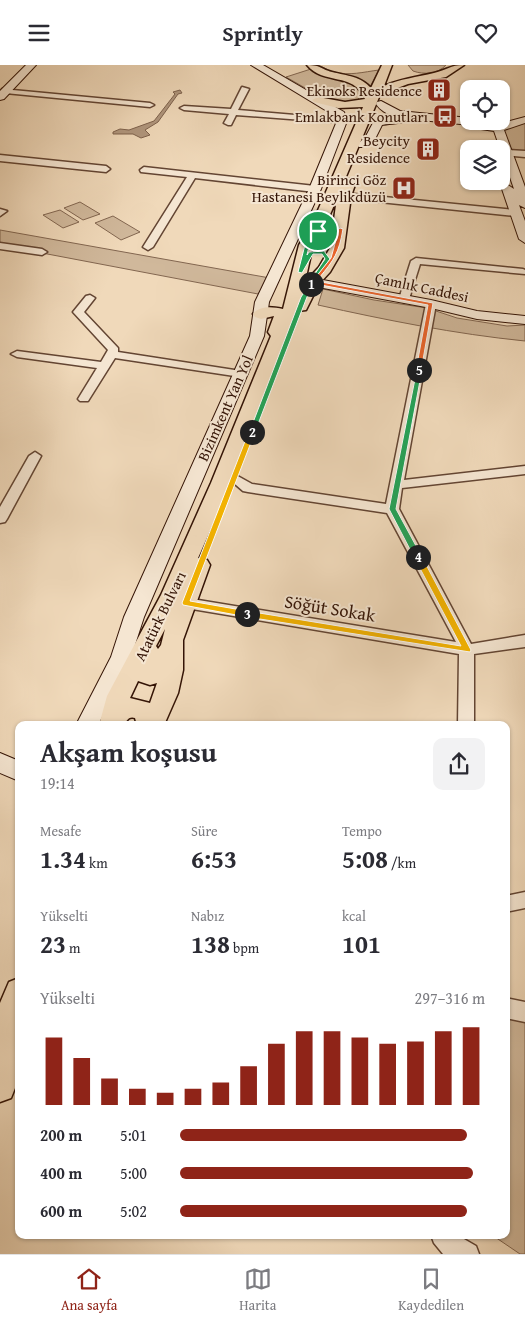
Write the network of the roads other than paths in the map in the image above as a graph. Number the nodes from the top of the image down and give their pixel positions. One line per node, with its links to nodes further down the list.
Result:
1 (24, 65): 13 (street)
2 (31, 65): 13 (street)
3 (256, 65): 14 (street)
4 (312, 65): 15 (main road)
5 (323, 65): 10 (main road)
6 (387, 65): 15 (main road)
7 (449, 65): 9 (main road)
8 (459, 65): 12 (main road)
9 (402, 68): 12 (main road)
10 (374, 69)
11 (245, 89): 18 (street)
12 (387, 89): 15 (main road)
13 (1, 92): 16 (street)
14 (318, 100): 15 (main road); 20 (street)
15 (376, 102): 21 (main road, Atatürk Bulvarı); 24 (street); 28 (main road, Atatürk Bulvarı)
16 (150, 105)
17 (184, 107): 18 (street)
18 (232, 112): 20 (street); 27 (street)
19 (525, 113): 22 (street)
20 (341, 117): 21 (main road); 37 (street, Bizimkent Yan Yol)
21 (365, 119): 40 (main road, Atatürk Bulvarı)
22 (510, 119)
23 (525, 120): 26 (street)
24 (460, 121)
25 (460, 122): 28 (street)
26 (510, 122)
27 (228, 123)
28 (363, 145): 38 (main road, Atatürk Bulvarı)
29 (510, 154): 30 (street)
30 (525, 155)
31 (0, 159): 32 (street)
32 (106, 169)
33 (144, 171): 35 (street)
34 (510, 172): 39 (street)
35 (192, 176): 37 (street); 44 (street)
36 (510, 186): 39 (street)
37 (316, 189): 49 (street, Bizimkent Yan Yol)
38 (344, 196): 39 (street); 41 (main road, Atatürk Bulvarı)
39 (522, 210): 42 (street)
40 (320, 224): 41 (main road); 47 (main road, Atatürk Bulvarı)
41 (340, 229): 47 (main road, Atatürk Bulvarı)
42 (525, 239)
43 (0, 246): 45 (street)
44 (148, 247)
45 (42, 252)
46 (523, 272): 51 (street)
47 (309, 278): 48 (main road, Atatürk Bulvarı); 51 (street, Çamlık Caddesi); 63 (main road, Atatürk Bulvarı)
48 (294, 296): 49 (main road); 55 (main road, Atatürk Bulvarı)
49 (265, 297): 53 (street, Bizimkent Yan Yol)
50 (90, 298): 57 (street)
51 (404, 299): 52 (street, Çamlık Caddesi)
52 (432, 304): 54 (street, Çamlık Caddesi); 64 (street)
53 (261, 314): 55 (main road); 59 (street, Bizimkent Yan Yol)
54 (525, 320)
55 (275, 346): 68 (main road, Atatürk Bulvarı)
56 (17, 354): 58 (street)
57 (112, 354): 58 (street); 59 (street)
58 (105, 366): 60 (street)
59 (241, 374): 72 (street, Bizimkent Yan Yol)
60 (84, 399)
61 (35, 456): 66 (street)
62 (525, 471): 64 (street)
63 (234, 479): 65 (street); 67 (main road, Atatürk Bulvarı)
64 (396, 485): 65 (street)
65 (392, 509): 71 (street)
66 (0, 519)
67 (186, 603): 69 (main road, Atatürk Bulvarı); 71 (street, Söğüt Sokak)
68 (149, 639): 69 (main road); 73 (main road, Atatürk Bulvarı)
69 (172, 641): 76 (main road, Atatürk Bulvarı)
70 (525, 641): 71 (street, Söğüt Sokak)
71 (467, 650): 77 (street)
72 (90, 721)
73 (113, 721)
74 (114, 721): 75 (main road)
75 (149, 721)
76 (152, 721)
77 (466, 721)
78 (0, 762): 79 (street)
79 (15, 770)
80 (525, 900): 81 (street)
81 (510, 903)
82 (15, 1002): 85 (main road)
83 (510, 1009): 84 (street)
84 (525, 1012)
85 (0, 1041)
86 (15, 1049): 87 (main road)
87 (0, 1087)
88 (445, 1239): 89 (street)
89 (468, 1254)

